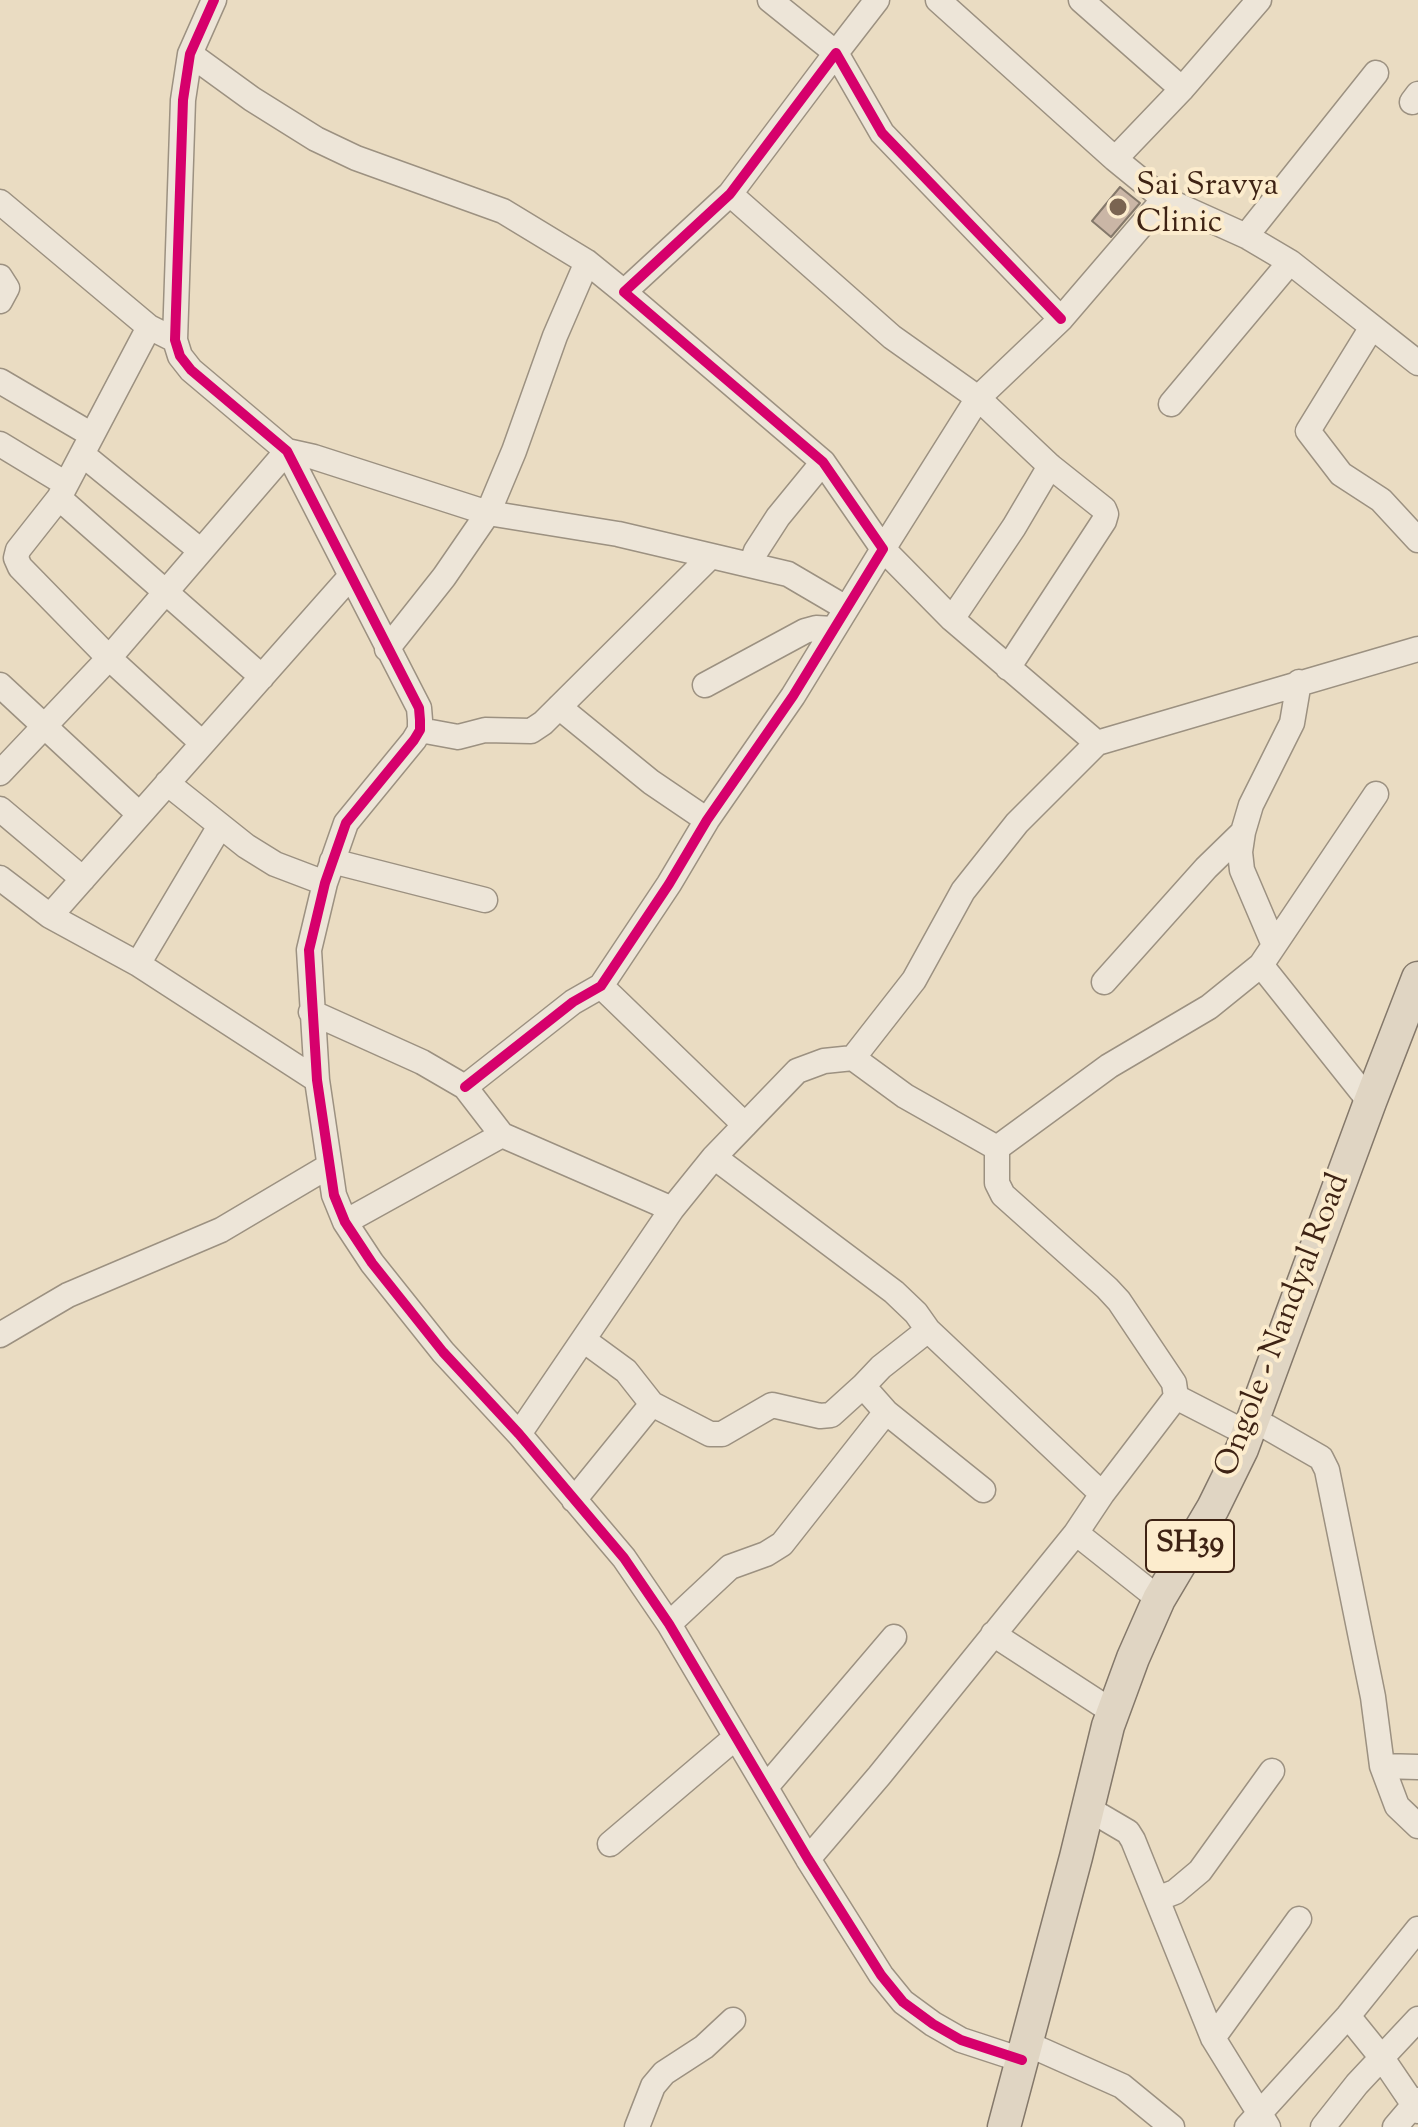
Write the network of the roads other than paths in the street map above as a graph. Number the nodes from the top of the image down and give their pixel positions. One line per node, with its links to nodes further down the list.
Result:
1 (214, 0): 8 (street)
2 (770, 0): 7 (street)
3 (877, 0): 7 (street)
4 (938, 0): 11 (street)
5 (1081, 0): 10 (street)
6 (1259, 0): 10 (street)
7 (836, 53): 12 (street); 21 (street)
8 (190, 54): 16 (street); 24 (street)
9 (1376, 73): 15 (street)
10 (1182, 89): 11 (street)
11 (1115, 159): 13 (street)
12 (730, 194): 19 (street); 27 (street)
13 (1164, 199): 15 (street); 21 (street)
14 (0, 202): 22 (street)
15 (1246, 236): 17 (street)
16 (587, 262): 19 (street); 35 (street)
17 (1290, 262): 23 (street); 28 (street)
18 (0, 277): 20 (street)
19 (624, 292): 32 (street)
20 (0, 301)
21 (1061, 319): 27 (street)
22 (149, 327): 24 (street); 30 (street)
23 (1372, 327): 25 (street); 36 (street)
24 (175, 340): 31 (street)
25 (1418, 363)
26 (0, 381): 30 (street)
27 (978, 398): 33 (street); 37 (street)
28 (1171, 404)
29 (0, 444): 34 (street)
30 (87, 444): 34 (street); 38 (street)
31 (287, 451): 35 (street); 38 (street); 41 (street)
32 (823, 462): 37 (street); 40 (street)
33 (1050, 466): 44 (street); 49 (street)
34 (62, 491): 42 (street); 48 (street)
35 (488, 513): 39 (street); 46 (street)
36 (1418, 540)
37 (883, 549): 43 (street); 44 (street)
38 (201, 551): 42 (street)
39 (710, 557): 40 (street); 54 (street)
40 (751, 565): 43 (street)
41 (350, 577): 46 (street); 50 (street)
42 (166, 593): 48 (street); 50 (street)
43 (846, 608): 45 (street)
44 (952, 619): 49 (street)
45 (833, 629): 53 (street); 64 (street)
46 (387, 649): 56 (street)
47 (1418, 649): 51 (street)
48 (109, 658): 55 (street); 57 (street)
49 (1008, 668): 58 (street)
50 (262, 677): 57 (street)
51 (1299, 682): 58 (street); 66 (street)
52 (0, 685): 55 (street)
53 (705, 685)
54 (559, 707): 56 (street); 64 (street)
55 (45, 726): 59 (street); 63 (street)
56 (420, 730): 67 (street)
57 (202, 743): 60 (street)
58 (1097, 743): 79 (street)
59 (0, 773)
60 (167, 783): 63 (street); 65 (street)
61 (1376, 794): 72 (street)
62 (0, 809): 69 (street)
63 (139, 814): 69 (street)
64 (707, 820): 76 (street)
65 (220, 826): 67 (street); 73 (street)
66 (1243, 832): 72 (street); 75 (street)
67 (328, 872): 70 (street); 77 (street)
68 (0, 878): 71 (street)
69 (83, 879): 71 (street)
70 (485, 900)
71 (50, 916): 73 (street)
72 (1267, 955): 82 (street); 85 (street)
73 (125, 965): 80 (street)
74 (1418, 978): 82 (main road, Ongole - Nandyal Road / SH39)
75 (1104, 982)
76 (601, 986): 81 (street); 83 (street)
77 (311, 1012): 80 (street); 81 (street)
78 (1418, 1017): 97 (main road, Ongole - Nandyal Road / SH39)
79 (853, 1058): 83 (street); 85 (street)
80 (317, 1080): 87 (street)
81 (465, 1087): 84 (street)
82 (1370, 1102): 97 (main road, Ongole - Nandyal Road / SH39)
83 (745, 1125): 86 (street)
84 (502, 1135): 88 (street); 89 (street)
85 (997, 1148): 94 (street)
86 (714, 1157): 88 (street); 90 (street)
87 (329, 1166): 89 (street); 91 (street)
88 (672, 1209): 92 (street)
89 (345, 1222): 98 (street)
90 (928, 1330): 93 (street); 100 (street)
91 (0, 1335)
92 (585, 1341): 95 (street); 98 (street)
93 (863, 1386): 95 (street); 96 (street)
94 (1176, 1397): 97 (street); 100 (street)
95 (652, 1404): 101 (street)
96 (886, 1412): 99 (street); 104 (street)
97 (1258, 1431): 103 (main road, Ongole - Nandyal Road / SH39); 109 (street); 113 (main road, Ongole - Nandyal Road / SH39)
98 (519, 1434): 101 (street)
99 (983, 1490)
100 (1102, 1494): 102 (street)
101 (574, 1500): 104 (street)
102 (1076, 1533): 103 (street); 105 (street)
103 (1159, 1599): 107 (main road, Ongole - Nandyal Road / SH39)
104 (669, 1624): 108 (street)
105 (993, 1634): 107 (street); 116 (street)
106 (894, 1637): 112 (street)
107 (1113, 1712): 124 (main road, Ongole - Nandyal Road / SH39)
108 (736, 1737): 112 (street); 115 (street)
109 (1382, 1766): 110 (street); 114 (street)
110 (1418, 1767)
111 (1272, 1771): 117 (street)
112 (766, 1787): 116 (street)
113 (1099, 1815): 117 (street); 124 (main road, Ongole - Nandyal Road / SH39)
114 (1418, 1826)
115 (610, 1844)
116 (808, 1859): 124 (street)
117 (1157, 1899): 123 (street)
118 (1299, 1919): 123 (street)
119 (1418, 1929): 120 (street)
120 (1348, 2016): 125 (street); 128 (street)
121 (1418, 2019): 125 (street)
122 (733, 2020): 129 (street)
123 (1222, 2051): 128 (street)
124 (1031, 2054): 127 (street); 130 (main road, Ongole - Nandyal Road / SH39); 131 (main road, Ongole - Nandyal Road / SH39)
125 (1382, 2058): 126 (street); 132 (street)
126 (1417, 2105): 133 (street)
127 (1160, 2117)
128 (1258, 2122)
129 (637, 2127)
130 (1004, 2127)
131 (1019, 2127)
132 (1323, 2127)
133 (1395, 2127)

